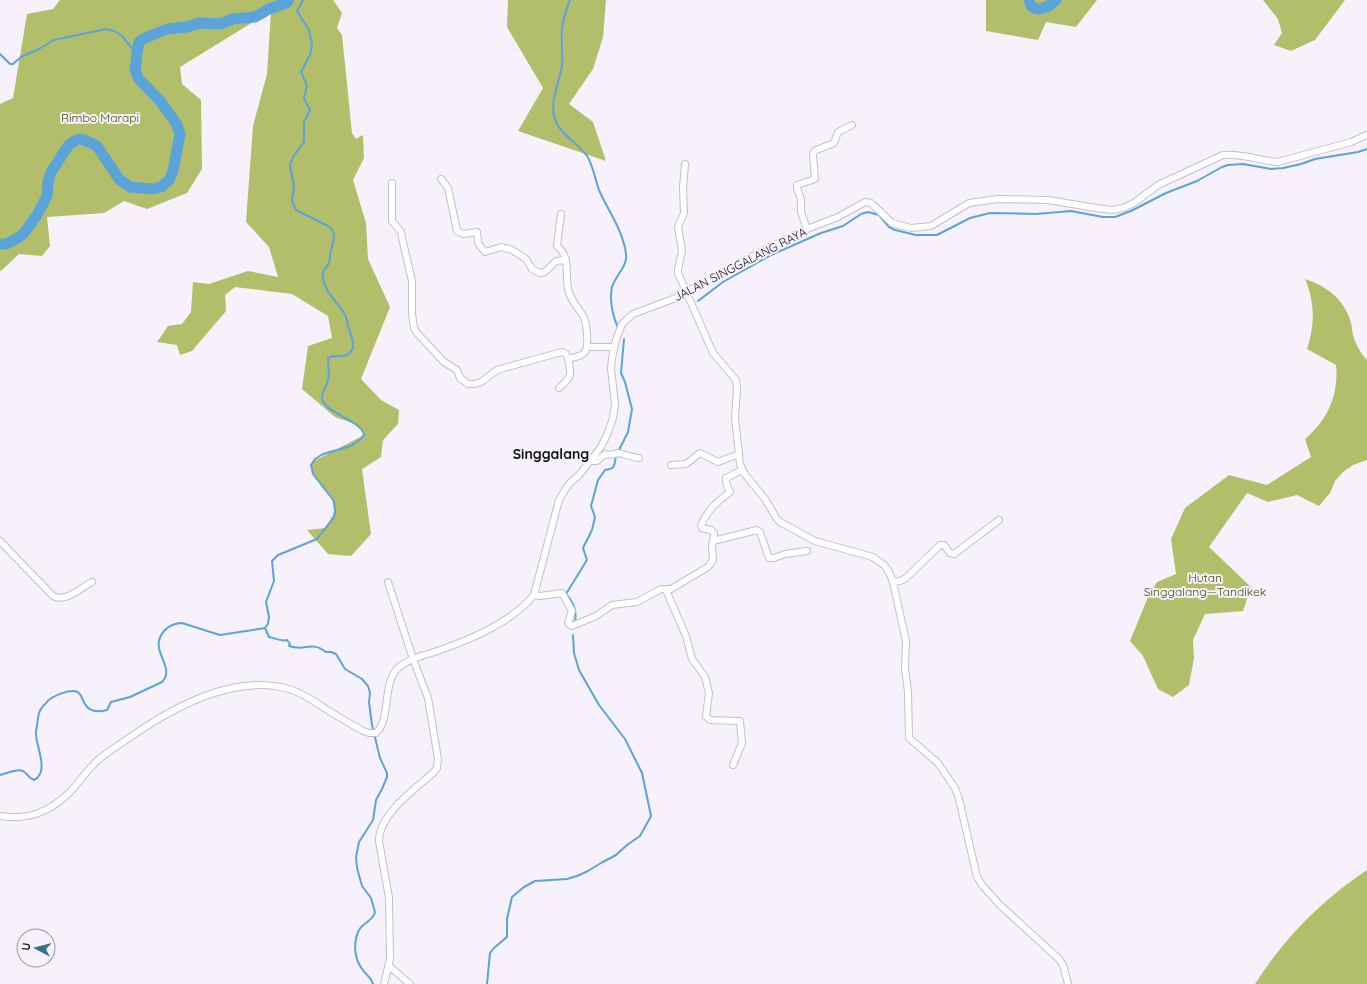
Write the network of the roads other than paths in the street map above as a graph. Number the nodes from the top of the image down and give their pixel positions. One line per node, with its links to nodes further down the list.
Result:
1 (852, 125): 7 (street)
2 (1367, 135): 7 (street, JALAN SINGGALANG RAYA)
3 (685, 164): 9 (street)
4 (441, 179): 8 (street)
5 (392, 183): 12 (street)
6 (561, 214): 8 (street)
7 (807, 229): 9 (street, JALAN SINGGALANG RAYA)
8 (566, 260): 10 (street)
9 (687, 292): 11 (street, JALAN SINGGALANG RAYA); 14 (street)
10 (587, 347): 11 (street); 12 (street)
11 (614, 347): 16 (street, JALAN SINGGALANG RAYA)
12 (568, 359): 13 (street)
13 (559, 388)
14 (739, 454): 17 (street); 18 (street)
15 (639, 458): 16 (street)
16 (591, 461): 27 (street, JALAN SINGGALANG RAYA)
17 (671, 465)
18 (742, 470): 21 (street); 25 (street)
19 (999, 520): 25 (street)
20 (0, 541): 23 (street)
21 (713, 541): 22 (street); 26 (street)
22 (807, 551)
23 (92, 582)
24 (388, 582): 28 (street)
25 (893, 582): 34 (street)
26 (666, 590): 27 (street); 29 (street)
27 (534, 595): 28 (street, JALAN SINGGALANG RAYA)
28 (413, 659): 30 (street, JALAN SINGGALANG RAYA); 31 (street)
29 (733, 765)
30 (0, 816)
31 (389, 966): 32 (street); 33 (street)
32 (384, 984)
33 (410, 984)
34 (1068, 984)

